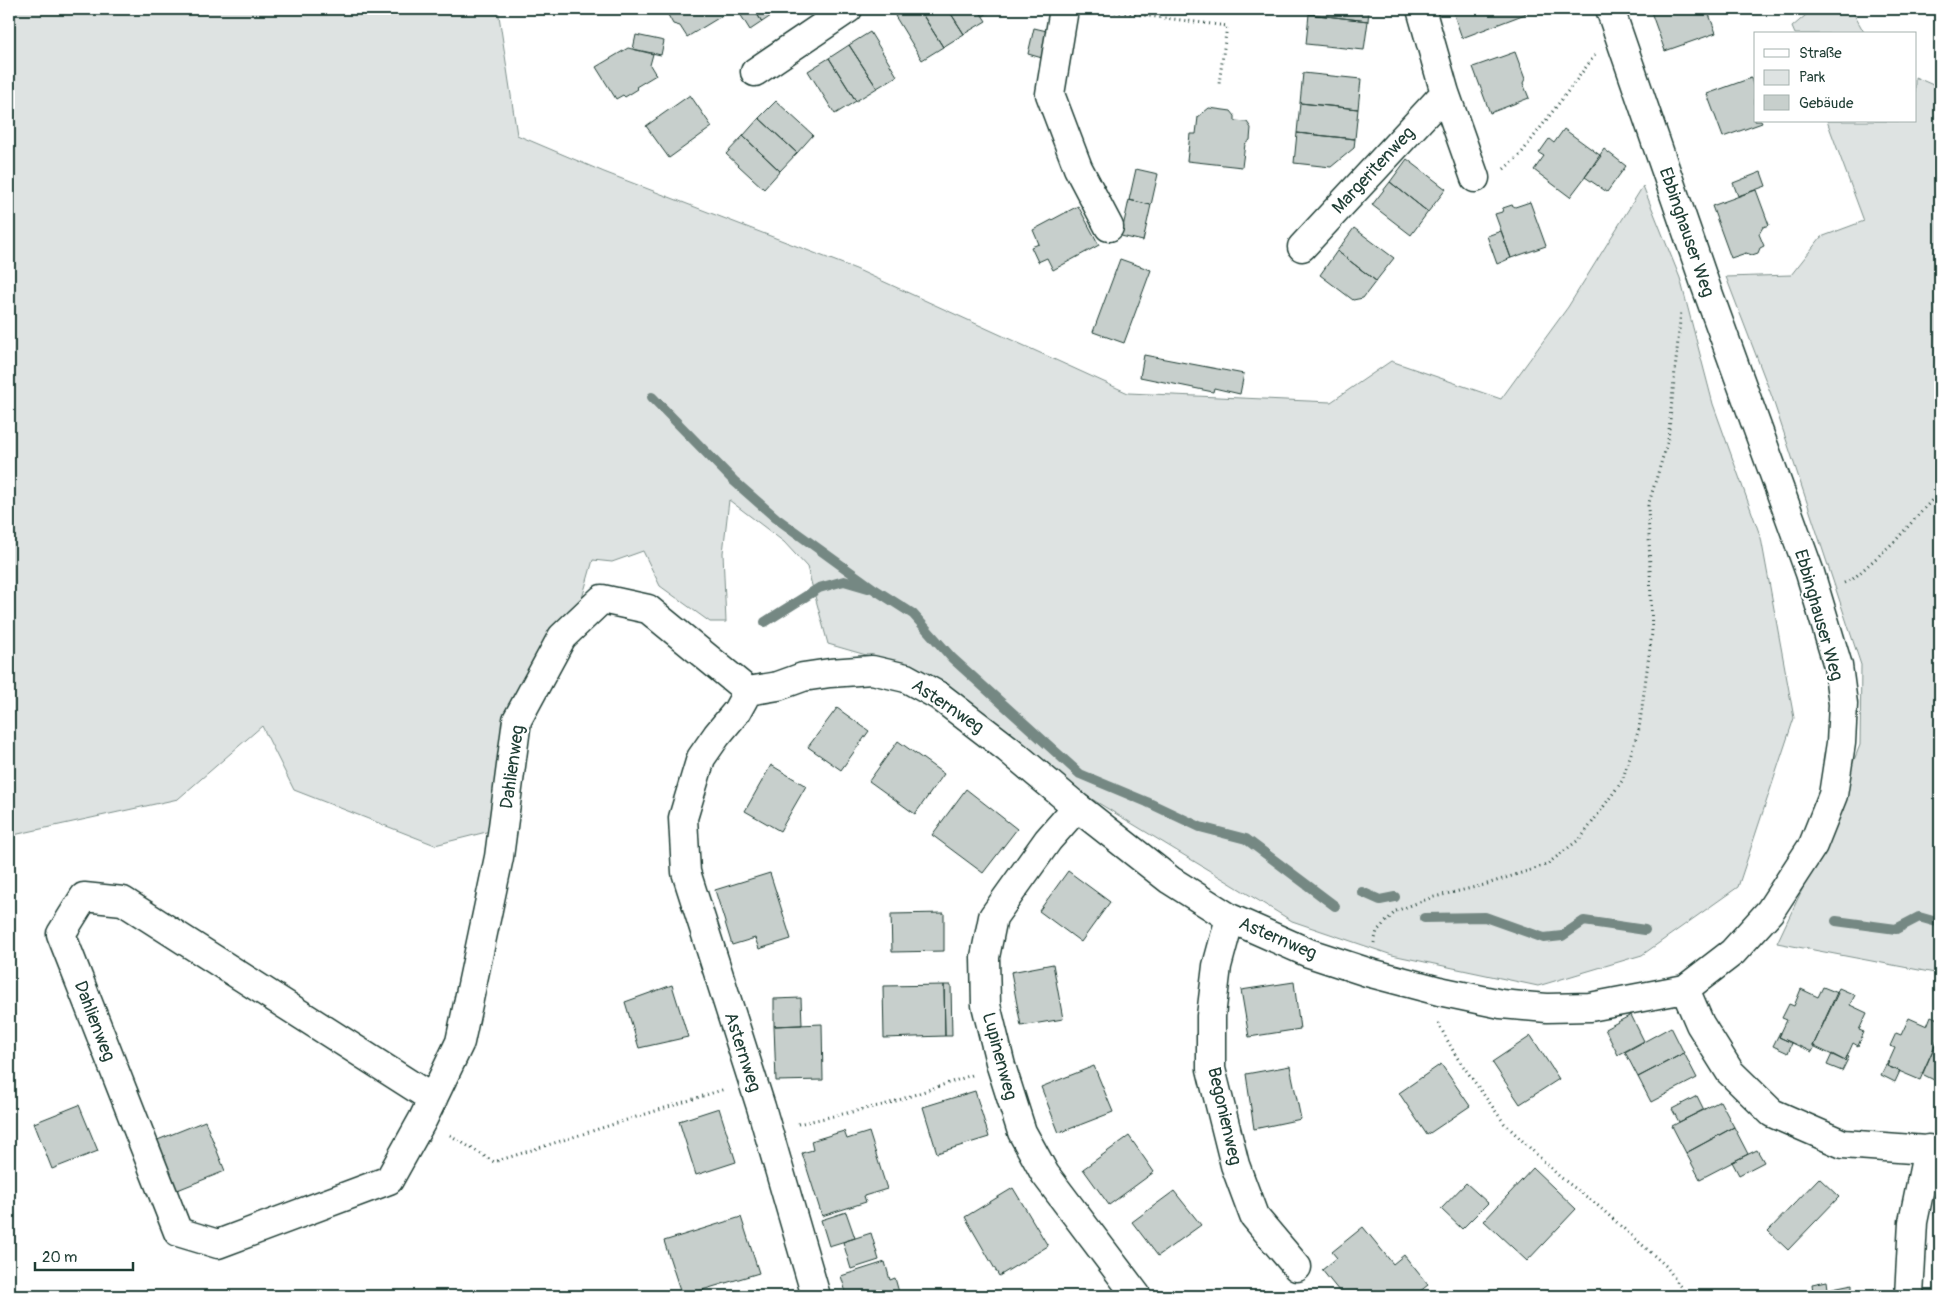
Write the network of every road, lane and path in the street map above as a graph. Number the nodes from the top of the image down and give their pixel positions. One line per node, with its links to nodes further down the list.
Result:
1 (848, 9): 6 (street)
2 (1064, 9): 10 (street)
3 (1094, 9): 7 (path)
4 (1420, 9): 8 (street)
5 (1613, 18): 9 (path); 12 (street, Ebbinghauser Weg)
6 (755, 72)
7 (1220, 84)
8 (1444, 93): 9 (street); 11 (street, Margeritenweg)
9 (1475, 178)
10 (1109, 227)
11 (1302, 247)
12 (1706, 284): 14 (street, Ebbinghauser Weg); 18 (path)
13 (1940, 491): 14 (path)
14 (1816, 594): 19 (street, Ebbinghauser Weg)
15 (748, 691): 16 (street, Asternweg); 22 (street, Asternweg); 23 (street, Dahlienweg)
16 (1077, 807): 17 (street, Asternweg); 21 (street, Lupinenweg)
17 (1230, 918): 18 (street, Asternweg); 26 (street, Begonienweg)
18 (1367, 972): 20 (street, Asternweg)
19 (1685, 990): 20 (street, Asternweg); 25 (street)
20 (1439, 991): 29 (path)
21 (1001, 1066): 24 (path); 28 (street, Lupinenweg)
22 (752, 1080): 23 (path); 24 (street, Asternweg)
23 (428, 1109): 23 (street, Dahlienweg)
24 (768, 1131): 27 (street, Asternweg)
25 (1934, 1150): 30 (street)
26 (1297, 1267)
27 (816, 1296)
28 (1137, 1296)
29 (1687, 1296)
30 (1909, 1296)

